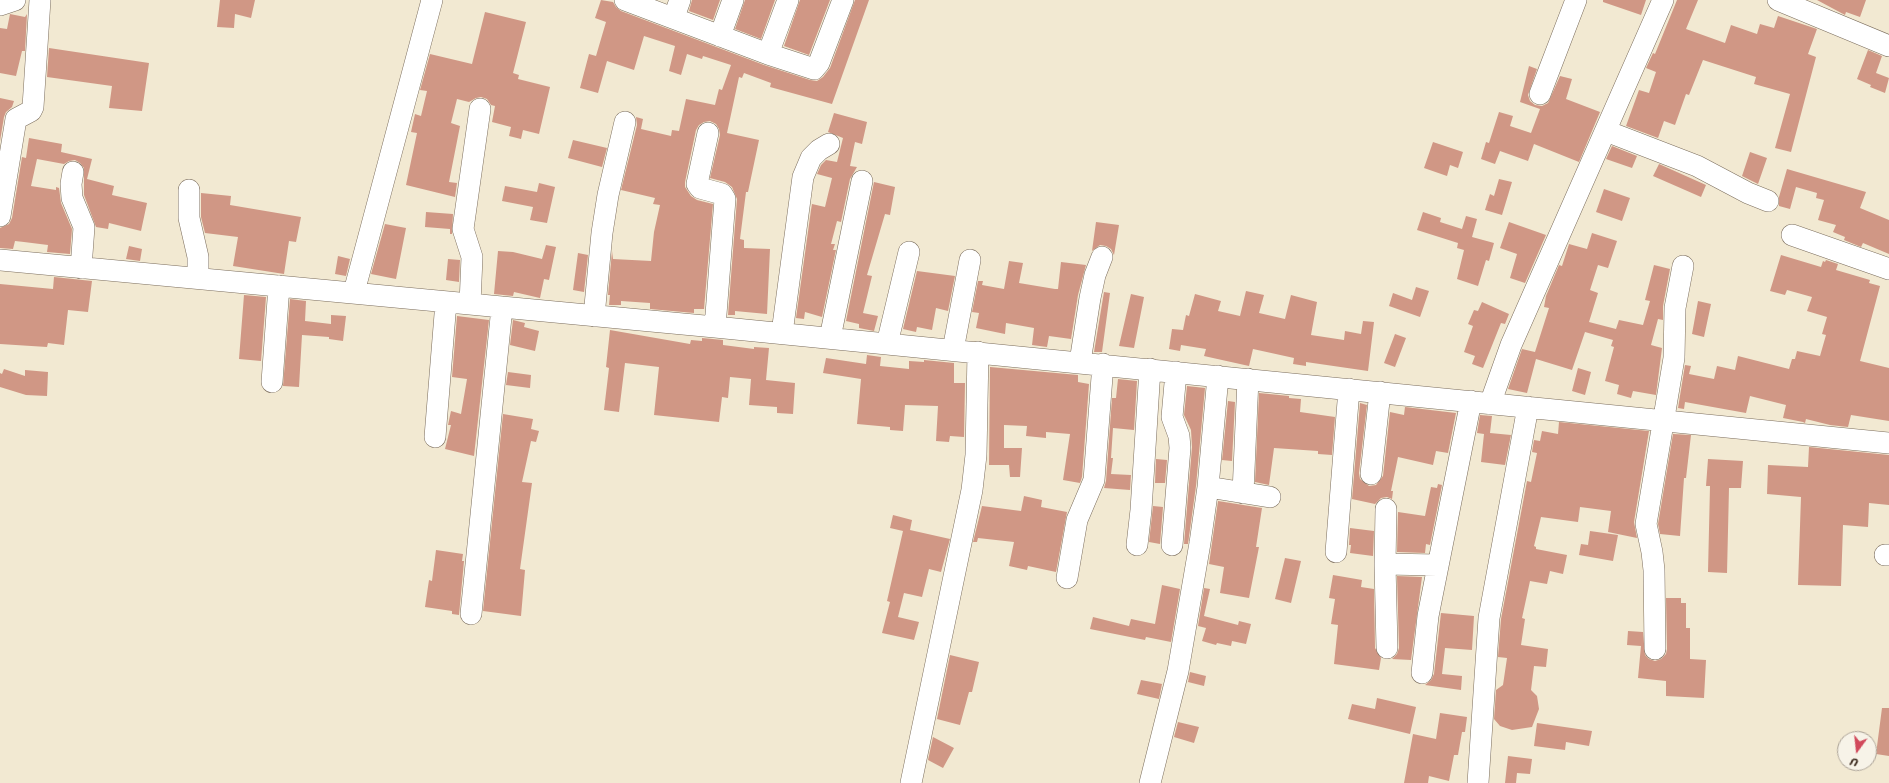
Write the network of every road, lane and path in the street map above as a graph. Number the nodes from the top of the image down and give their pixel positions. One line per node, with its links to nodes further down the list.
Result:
1 (15, 0): 11 (street)
2 (40, 0): 26 (street)
3 (432, 0): 37 (street)
4 (625, 0): 12 (street)
5 (733, 0): 13 (street)
6 (788, 0): 15 (street)
7 (843, 0): 15 (street)
8 (1576, 0): 16 (street)
9 (1663, 0): 19 (street)
10 (1778, 0): 14 (street)
11 (0, 5)
12 (677, 9): 13 (street)
13 (720, 36): 15 (street)
14 (1889, 46)
15 (768, 54)
16 (1540, 94)
17 (480, 109): 39 (street)
18 (625, 122): 41 (street)
19 (1606, 131): 25 (street); 57 (street)
20 (708, 133): 42 (street)
21 (829, 144): 43 (street)
22 (73, 172): 33 (street)
23 (862, 181): 44 (street)
24 (189, 190): 35 (street)
25 (1768, 201)
26 (0, 216)
27 (1792, 234): 34 (street)
28 (909, 252): 45 (street)
29 (1102, 257): 48 (street)
30 (0, 260): 33 (street)
31 (970, 260): 46 (street)
32 (1683, 266): 59 (street)
33 (81, 268): 35 (street)
34 (1889, 269)
35 (198, 278): 36 (street)
36 (279, 286): 37 (street); 54 (street)
37 (354, 292): 38 (street)
38 (446, 302): 39 (street); 60 (street)
39 (470, 304): 40 (street)
40 (502, 307): 41 (street); 73 (street)
41 (594, 316): 42 (street)
42 (716, 327): 43 (street)
43 (782, 333): 44 (street)
44 (830, 338): 45 (street)
45 (887, 344): 46 (street)
46 (953, 350): 47 (street)
47 (978, 352): 48 (street); 77 (street)
48 (1080, 362): 49 (street)
49 (1103, 364): 50 (street); 72 (street)
50 (1150, 369): 51 (street); 67 (street)
51 (1176, 372): 52 (street); 68 (street)
52 (1218, 376): 53 (street); 63 (street)
53 (1248, 379): 55 (street); 64 (street)
54 (272, 382)
55 (1349, 389): 56 (street); 69 (street)
56 (1380, 392): 57 (street); 62 (street)
57 (1481, 402): 58 (street); 71 (street)
58 (1528, 407): 59 (street); 79 (street)
59 (1664, 420): 61 (street); 75 (street)
60 (434, 437)
61 (1889, 443)
62 (1371, 474)
63 (1208, 487): 64 (street); 78 (street)
64 (1243, 493): 65 (street)
65 (1270, 497)
66 (1386, 509): 70 (street)
67 (1137, 545)
68 (1172, 545)
69 (1336, 552)
70 (1385, 564): 71 (street); 74 (street)
71 (1437, 565): 76 (street)
72 (1067, 578)
73 (471, 614)
74 (1387, 648)
75 (1655, 649)
76 (1422, 673)
77 (911, 783)
78 (1150, 783)
79 (1478, 783)

